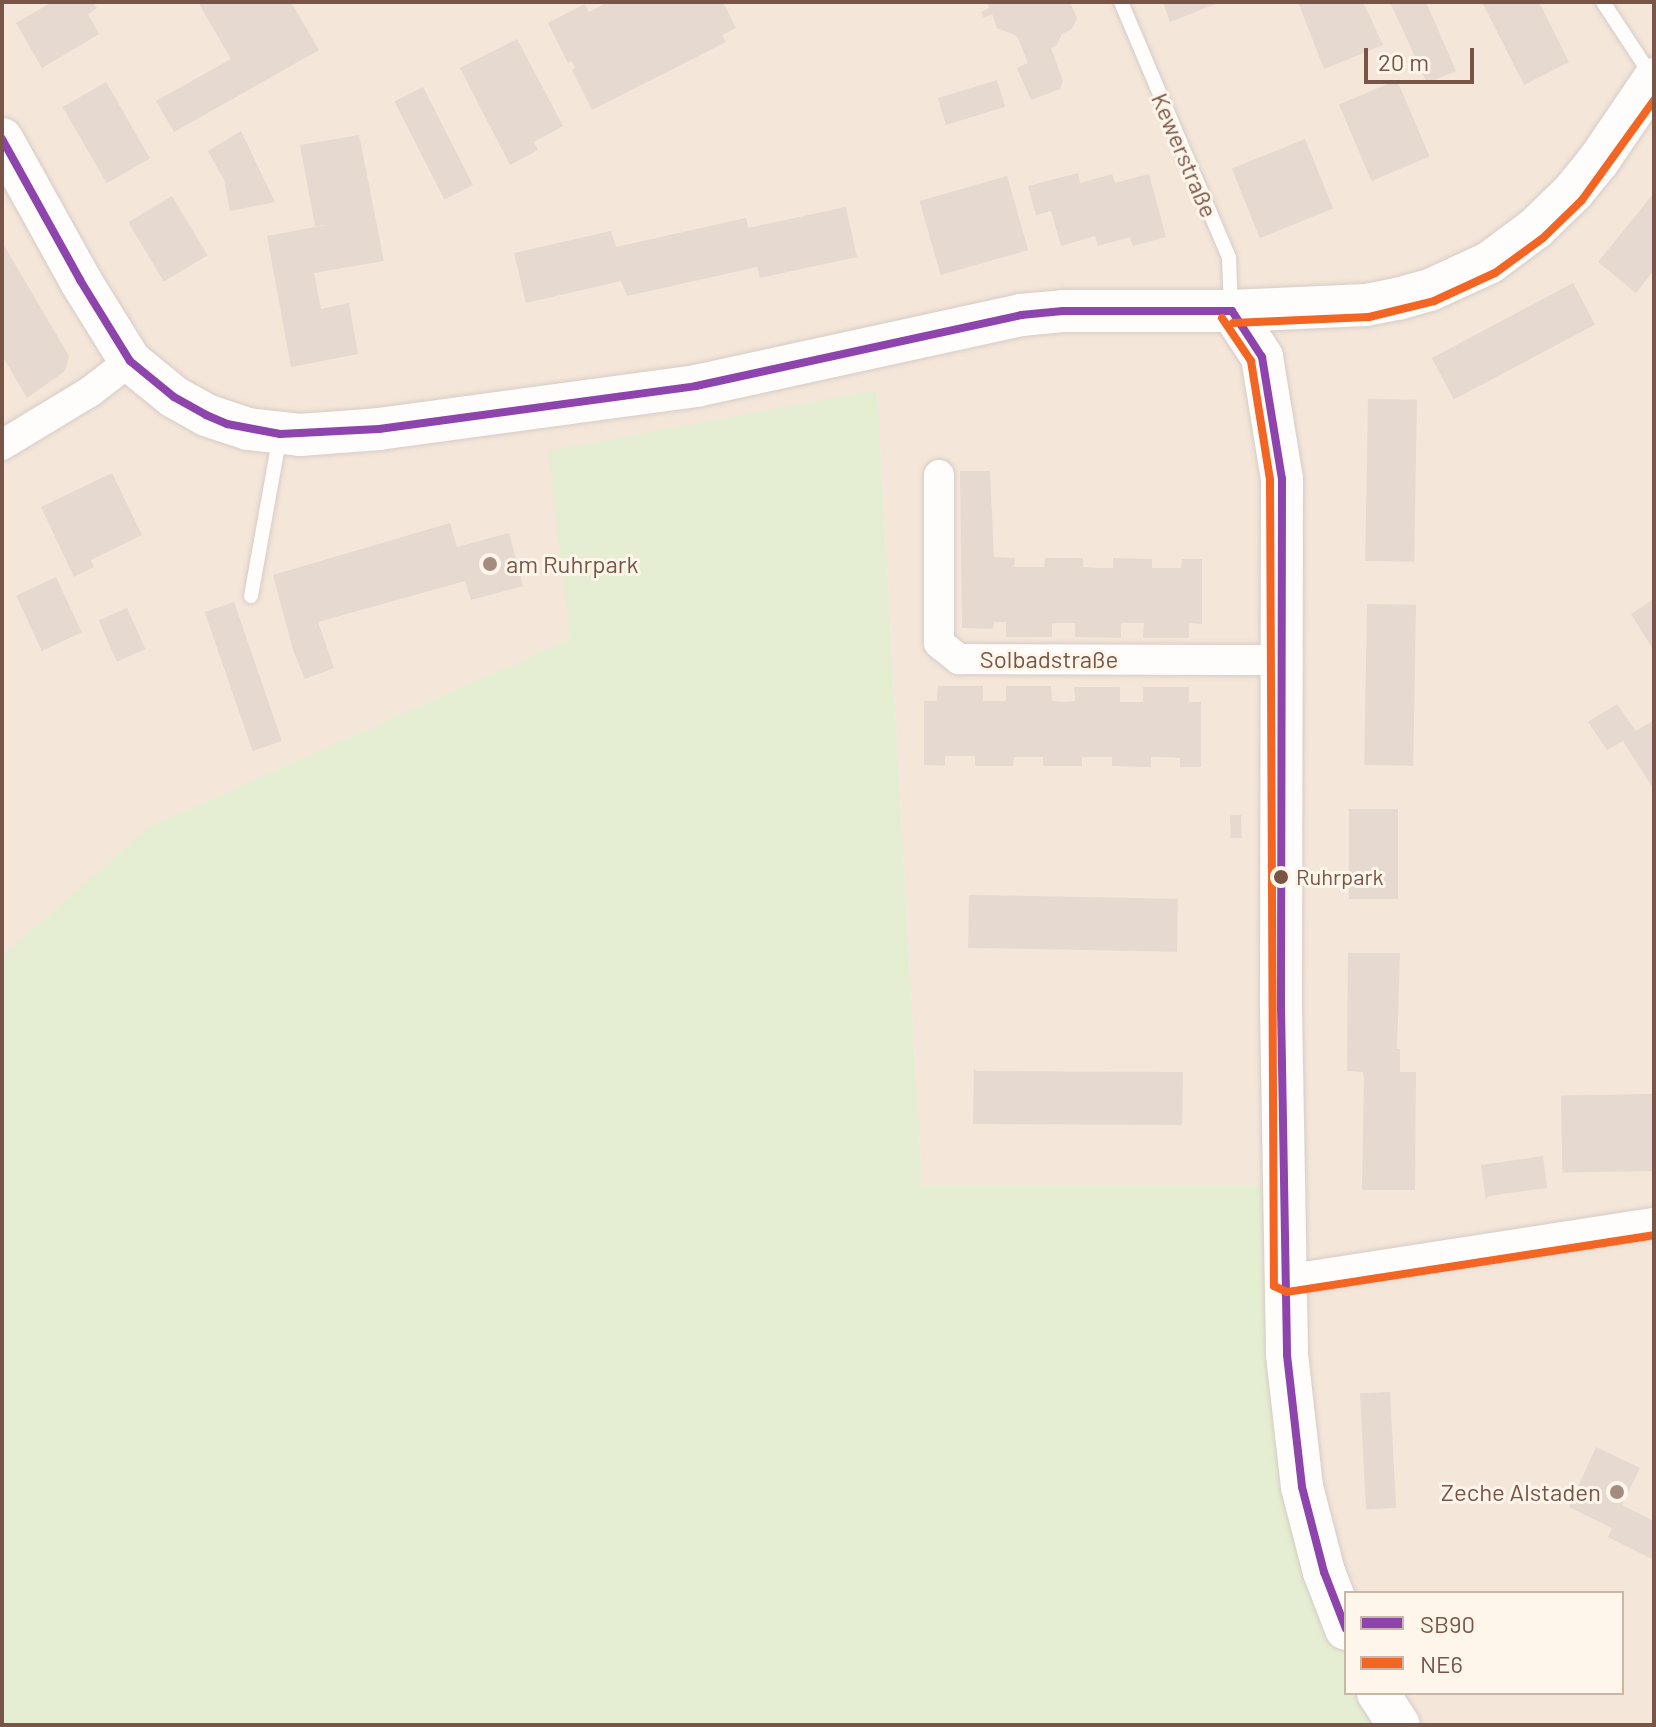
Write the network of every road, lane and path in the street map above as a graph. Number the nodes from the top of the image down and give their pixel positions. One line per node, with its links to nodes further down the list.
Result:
1 (1121, 2): 5 (lane, Kewerstraße)
2 (1603, 2): 3 (lane)
3 (1654, 79): 5 (street)
4 (2, 139): 6 (street)
5 (1232, 311): 7 (street); 11 (street)
6 (130, 361): 7 (street); 8 (street)
7 (280, 434): 10 (lane)
8 (2, 445)
9 (939, 475): 11 (street, Solbadstraße)
10 (251, 596)
11 (1284, 660): 13 (street)
12 (1654, 1223): 13 (street)
13 (1285, 1280): 14 (street)
14 (1344, 1624)
15 (1379, 1695): 16 (street)
16 (1399, 1725)

